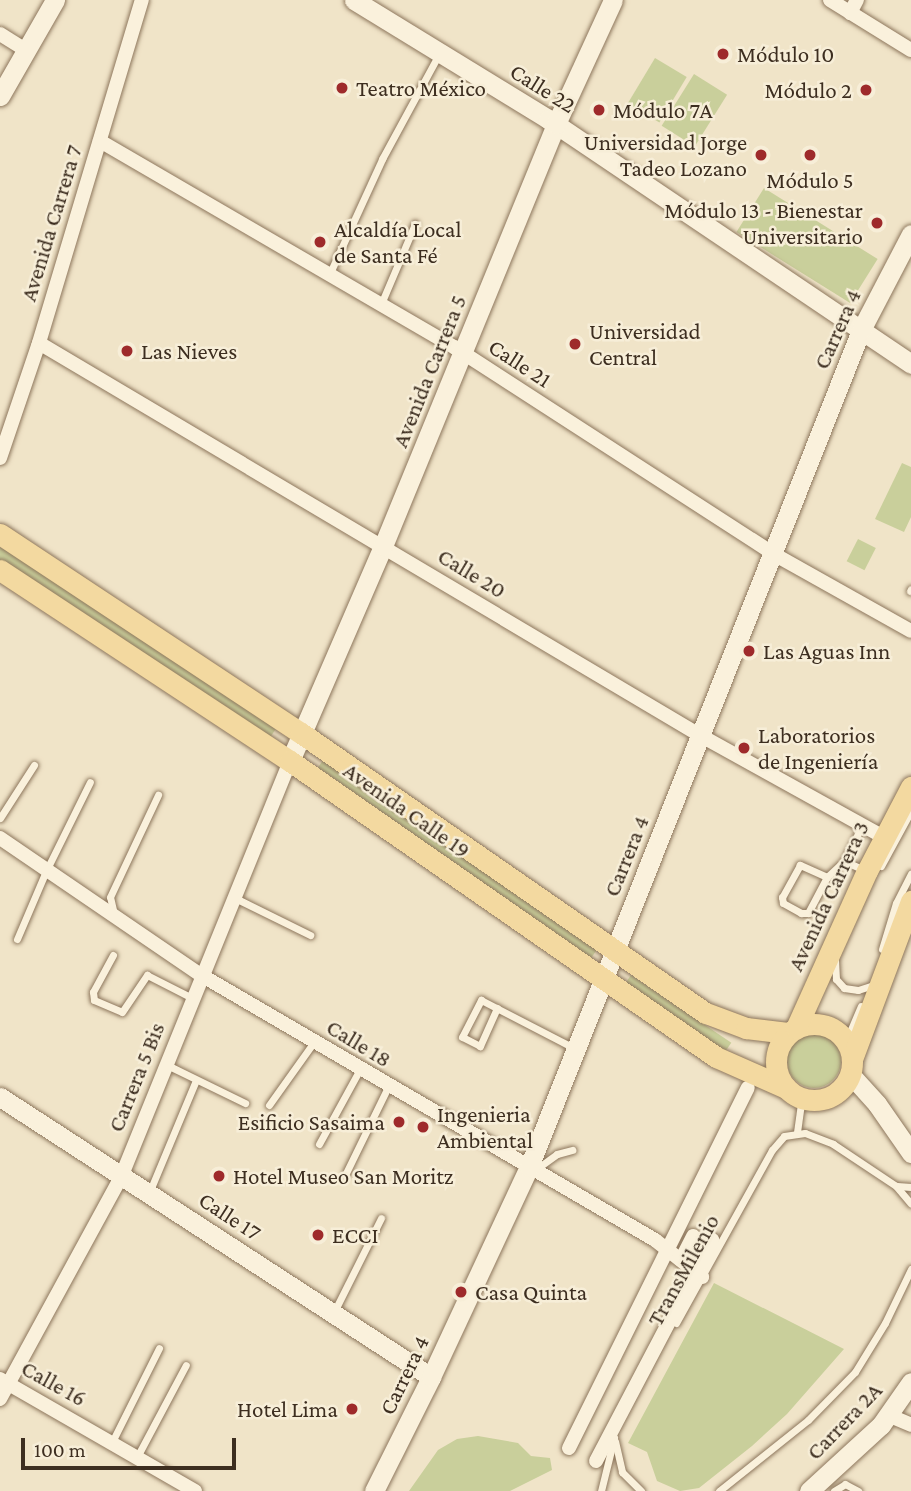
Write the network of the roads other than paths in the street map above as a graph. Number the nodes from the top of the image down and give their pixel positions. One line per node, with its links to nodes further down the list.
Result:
1 (55, 0): 8 (street)
2 (142, 0): 13 (street, Avenida Carrera 7)
3 (354, 0): 10 (street, Calle 22)
4 (613, 0): 12 (street, Avenida Carrera 5)
5 (830, 0): 6 (street)
6 (853, 6): 9 (street)
7 (0, 34): 8 (street)
8 (26, 50): 11 (street)
9 (911, 50)
10 (439, 54): 12 (street, Calle 22); 16 (lane)
11 (0, 96)
12 (556, 124): 18 (street, Calle 22); 20 (street, Avenida Carrera 5)
13 (100, 141): 16 (street, Calle 21); 19 (street, Avenida Carrera 7)
14 (415, 224): 17 (lane)
15 (911, 233): 18 (street, Carrera 4)
16 (329, 275): 17 (street, Calle 21)
17 (381, 305): 20 (street, Calle 21)
18 (860, 330): 21 (street, Calle 22); 25 (street, Carrera 4)
19 (39, 343): 22 (street, Avenida Carrera 7); 24 (street, Calle 20)
20 (463, 353): 24 (street, Avenida Carrera 5); 25 (street, Calle 21)
21 (911, 364)
22 (0, 458)
23 (0, 534): 28 (main road, Avenida Calle 19)
24 (383, 546): 28 (street, Avenida Carrera 5); 29 (street, Calle 20)
25 (772, 553): 27 (street, Calle 21); 29 (street, Carrera 4)
26 (0, 569): 30 (main road, Avenida Calle 19)
27 (911, 631)
28 (301, 733): 30 (street, Avenida Carrera 5); 51 (main road, Avenida Calle 19)
29 (699, 735): 37 (street, Calle 20); 51 (street, Carrera 4)
30 (290, 761): 46 (street, Carrera 5 Bis); 55 (main road, Avenida Calle 19)
31 (34, 765): 36 (lane)
32 (90, 782): 41 (lane)
33 (911, 787): 38 (main road, Avenida Carrera 3)
34 (158, 795): 48 (lane)
35 (911, 811): 42 (lane)
36 (0, 818)
37 (862, 825): 38 (street, Calle 20); 40 (lane)
38 (884, 837): 42 (main road, Avenida Carrera 3)
39 (0, 838): 41 (street, Calle 18)
40 (844, 861): 42 (lane); 44 (lane)
41 (46, 871): 48 (street, Calle 18); 50 (lane)
42 (873, 871): 59 (main road, Avenida Carrera 3)
43 (911, 874): 56 (lane)
44 (827, 877): 44 (lane)
45 (868, 893): 53 (lane)
46 (235, 898): 49 (lane); 54 (street, Carrera 5 Bis)
47 (911, 901): 62 (main road)
48 (114, 915): 54 (street, Calle 18)
49 (310, 935)
50 (17, 939)
51 (615, 950): 55 (street, Carrera 4); 59 (main road, Avenida Calle 19)
52 (113, 955): 57 (lane)
53 (835, 959): 56 (lane); 59 (lane)
54 (201, 975): 57 (street, Carrera 5 Bis); 60 (street, Calle 18)
55 (605, 979): 61 (street, Carrera 4); 68 (main road, Avenida Calle 19)
56 (870, 986): 62 (lane)
57 (192, 998): 63 (street, Carrera 5 Bis)
58 (497, 1008): 58 (lane); 61 (lane)
59 (796, 1029): 62 (main road); 68 (main road)
60 (314, 1042): 64 (street, Calle 18); 71 (lane)
61 (577, 1049): 76 (street, Carrera 4)
62 (850, 1058): 68 (main road); 75 (street)
63 (166, 1065): 65 (lane); 78 (street, Carrera 5 Bis)
64 (360, 1069): 66 (street, Calle 18); 73 (lane)
65 (195, 1080): 70 (lane); 81 (lane)
66 (388, 1087): 76 (street, Calle 18); 77 (lane)
67 (748, 1088): 86 (street)
68 (794, 1093): 72 (lane)
69 (0, 1097): 78 (street, Calle 17)
70 (245, 1103)
71 (269, 1105)
72 (797, 1132): 79 (lane); 89 (lane, TransMilenio)
73 (319, 1144)
74 (572, 1150): 76 (lane)
75 (911, 1153)
76 (532, 1169): 86 (street, Calle 18); 93 (street, Carrera 4)
77 (346, 1173)
78 (122, 1175): 81 (street, Calle 17); 94 (street, Carrera 5 Bis)
79 (896, 1186): 80 (lane); 82 (lane)
80 (911, 1187)
81 (149, 1193): 90 (street, Calle 17)
82 (911, 1204)
83 (381, 1218): 90 (lane)
84 (693, 1236): 87 (street)
85 (712, 1240): 89 (street)
86 (667, 1250): 87 (street, Calle 18); 101 (street)
87 (681, 1260): 89 (street, Calle 18)
88 (911, 1269): 108 (lane)
89 (699, 1274): 99 (lane, TransMilenio); 103 (street)
90 (334, 1313): 93 (street, Calle 17)
91 (159, 1348): 100 (lane)
92 (186, 1365): 102 (lane)
93 (432, 1377): 105 (street, Carrera 4)
94 (4, 1381): 96 (street, Carrera 5 Bis); 100 (street, Calle 16)
95 (911, 1382): 97 (street, Carrera 2A)
96 (0, 1399)
97 (888, 1415): 98 (street); 109 (street, Carrera 2A)
98 (911, 1425)
99 (614, 1438): 106 (lane, TransMilenio); 107 (lane)
100 (111, 1442): 102 (street, Calle 16)
101 (569, 1448)
102 (137, 1457): 104 (street, Calle 16)
103 (596, 1461)
104 (195, 1491)
105 (374, 1491)
106 (601, 1491)
107 (641, 1491)
108 (719, 1491)
109 (809, 1491)
110 (834, 1491): 111 (lane)
111 (858, 1491)

